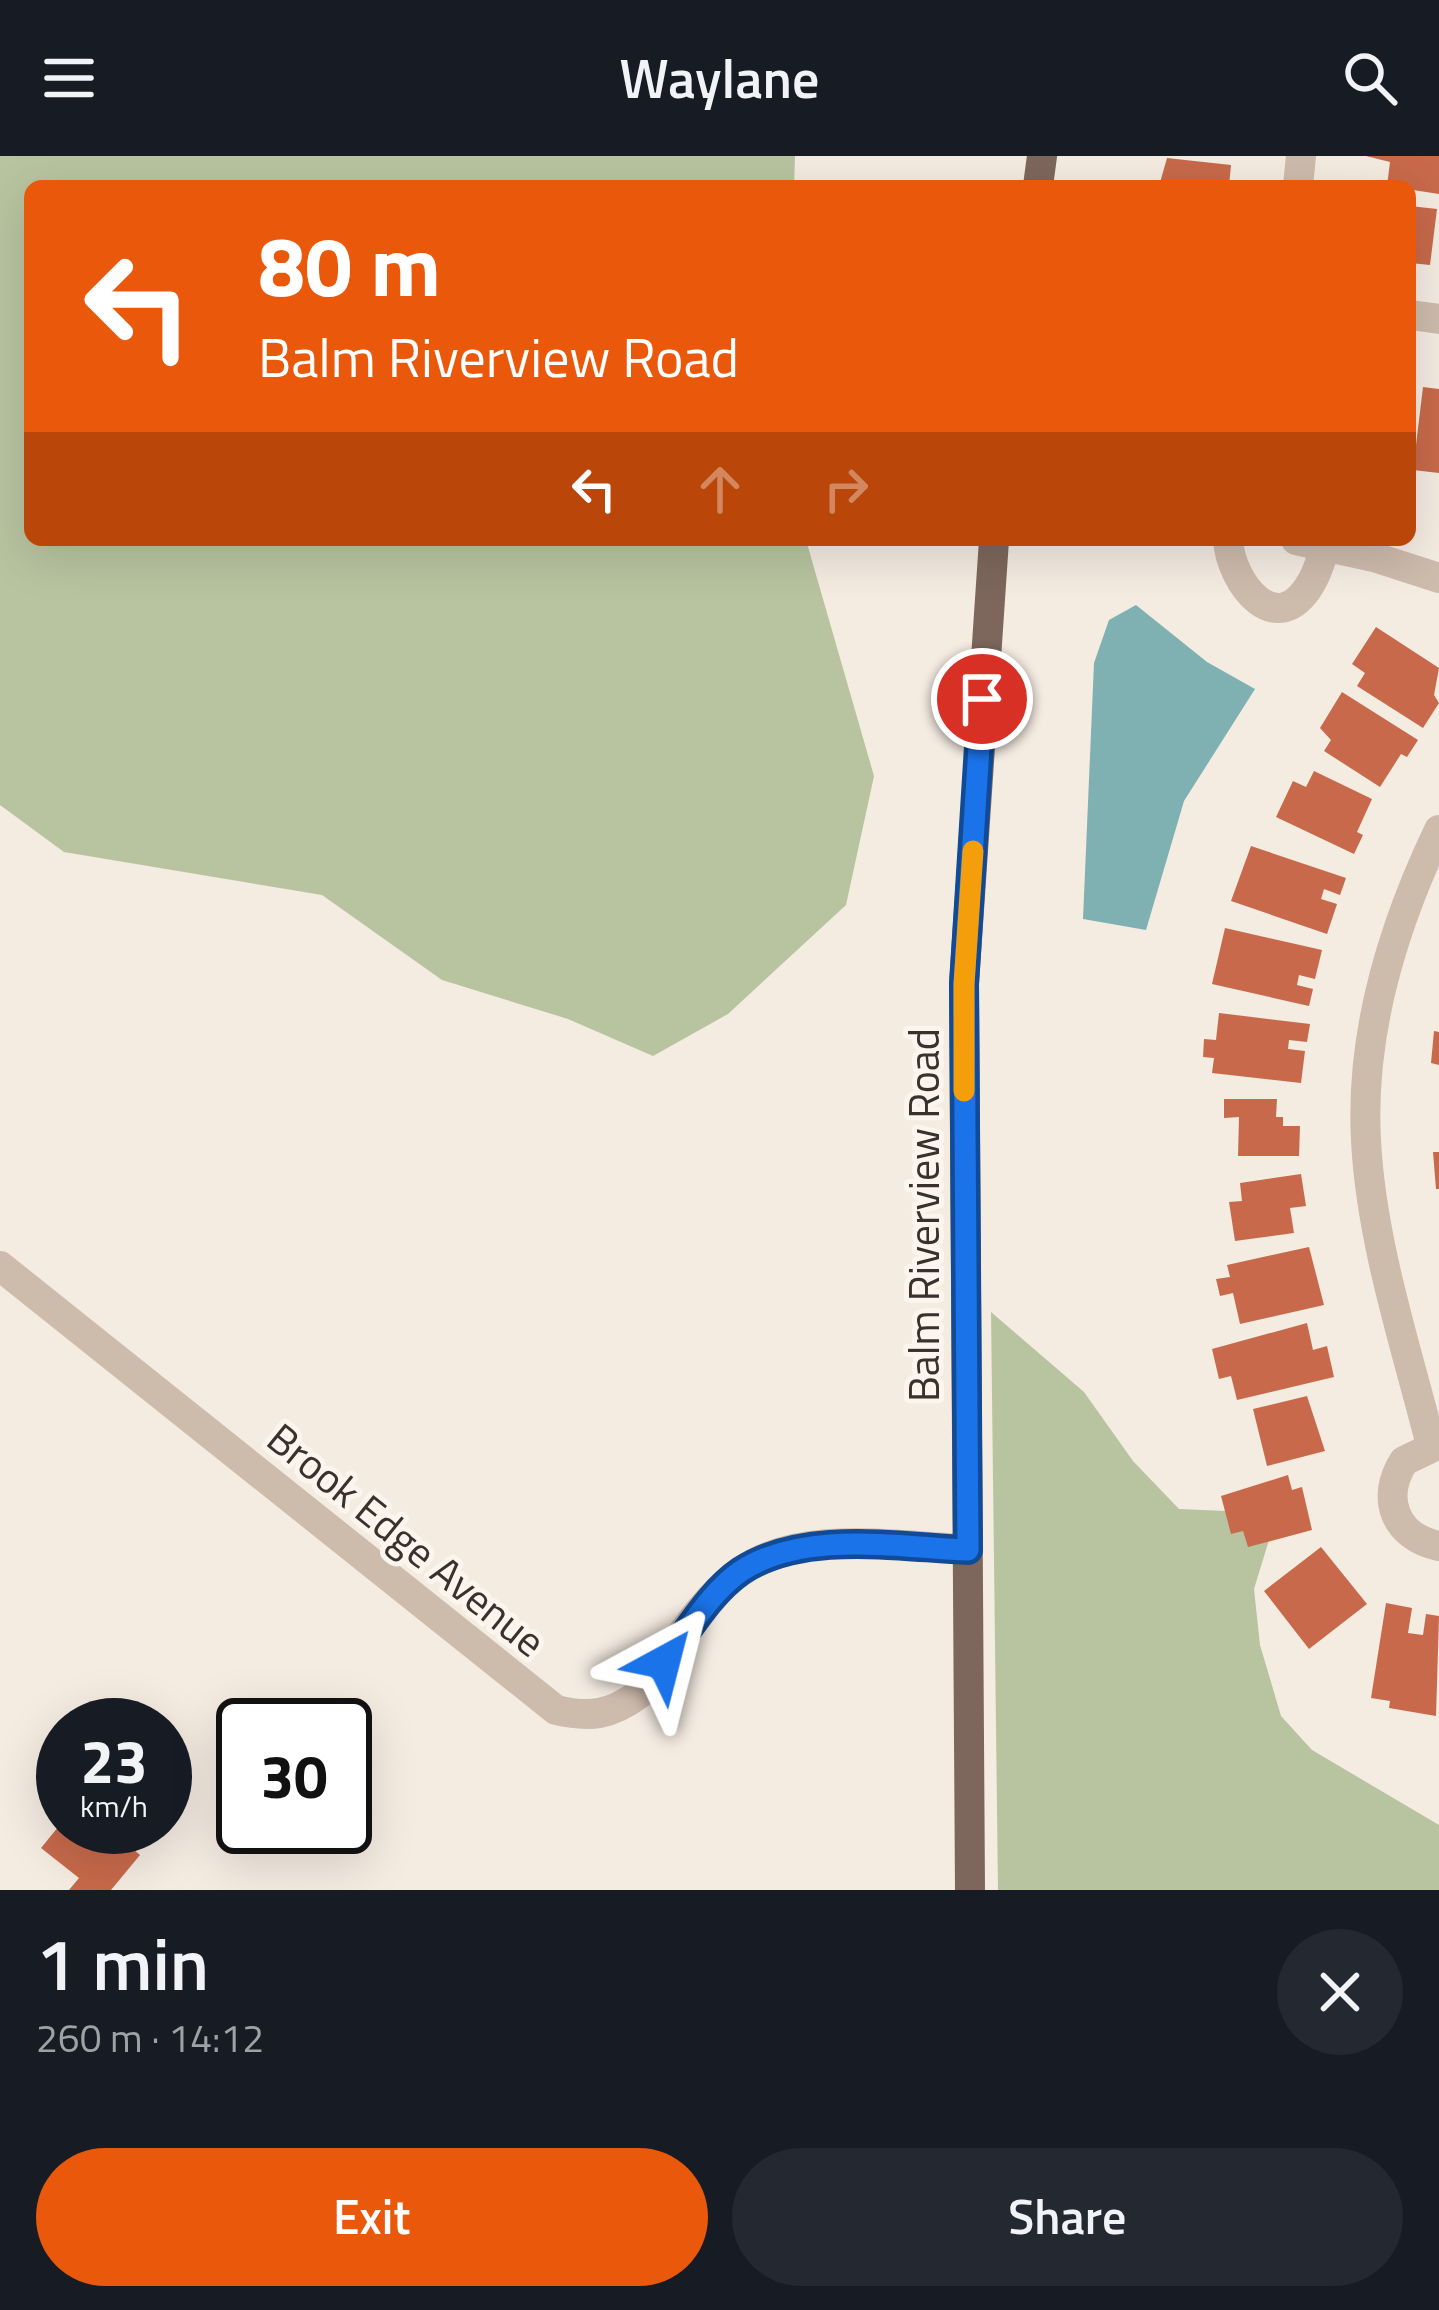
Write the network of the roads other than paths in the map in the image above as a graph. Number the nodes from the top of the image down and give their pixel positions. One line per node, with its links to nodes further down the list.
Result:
1 (994, 546): 10 (main road, Balm Riverview Road)
2 (1229, 546): 3 (street)
3 (1311, 546)
4 (1322, 546): 5 (street)
5 (1439, 578)
6 (1439, 830): 8 (street)
7 (0, 1266): 10 (street, Brook Edge Avenue)
8 (1435, 1444): 9 (street)
9 (1439, 1546)
10 (968, 1550): 11 (main road, Balm Riverview Road)
11 (970, 1890)

